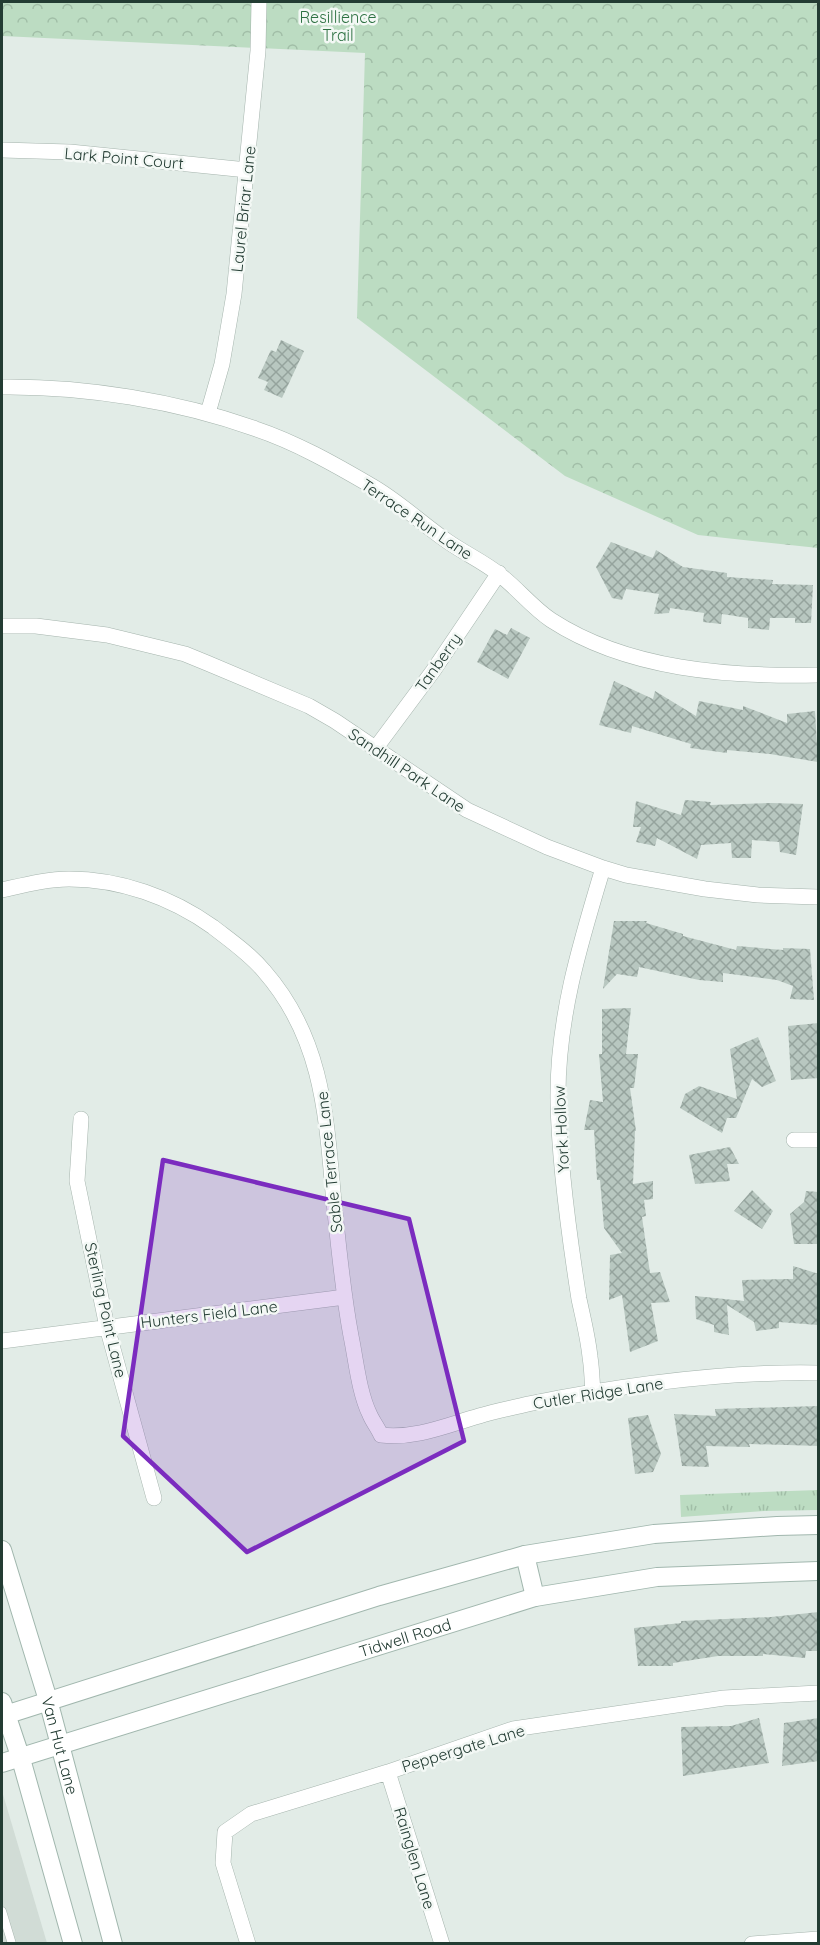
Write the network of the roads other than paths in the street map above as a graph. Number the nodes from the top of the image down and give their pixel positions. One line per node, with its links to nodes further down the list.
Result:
1 (259, 2): 3 (street, Laurel Briar Lane)
2 (2, 150): 3 (street, Lark Point Court)
3 (247, 170): 5 (street, Laurel Briar Lane)
4 (2, 387): 5 (street, Terrace Run Lane)
5 (208, 413): 6 (street, Terrace Run Lane)
6 (499, 573): 8 (street, Terrace Run Lane); 9 (street, Tanberry)
7 (2, 626): 9 (street, Sandhill Park Lane)
8 (819, 675)
9 (375, 749): 10 (street, Sandhill Park Lane)
10 (603, 868): 12 (street, Sandhill Park Lane); 20 (street, York Hollow)
11 (2, 890): 16 (street, Sable Terrace Lane)
12 (819, 897)
13 (81, 1119): 17 (street, Sterling Point Lane)
14 (794, 1140): 15 (street)
15 (819, 1140)
16 (345, 1297): 17 (street, Hunters Field Lane); 21 (street, Sable Terrace Lane)
17 (107, 1327): 18 (street, Hunters Field Lane); 22 (street, Sterling Point Lane)
18 (2, 1341)
19 (819, 1373): 20 (street, Cutler Ridge Lane)
20 (593, 1393): 21 (street, Cutler Ridge Lane)
21 (381, 1435)
22 (154, 1498)
23 (819, 1525): 25 (main road)
24 (2, 1551): 29 (main road, Van Hut Lane)
25 (525, 1555): 27 (main road); 29 (main road)
26 (819, 1571): 27 (main road, Tidwell Road)
27 (535, 1597): 31 (main road, Tidwell Road)
28 (819, 1693): 34 (street, Peppergate Lane)
29 (48, 1700): 30 (main road); 31 (main road, Van Hut Lane)
30 (3, 1711): 32 (main road)
31 (60, 1745): 32 (main road, Tidwell Road); 39 (main road, Van Hut Lane)
32 (21, 1759): 33 (main road, Tidwell Road); 38 (main road)
33 (2, 1764)
34 (388, 1772): 40 (street, Peppergate Lane); 41 (street, Rainglen Lane)
35 (2, 1911): 37 (lane)
36 (819, 1939): 42 (street)
37 (12, 1944)
38 (73, 1944)
39 (113, 1944)
40 (248, 1944)
41 (442, 1944)
42 (752, 1944)

